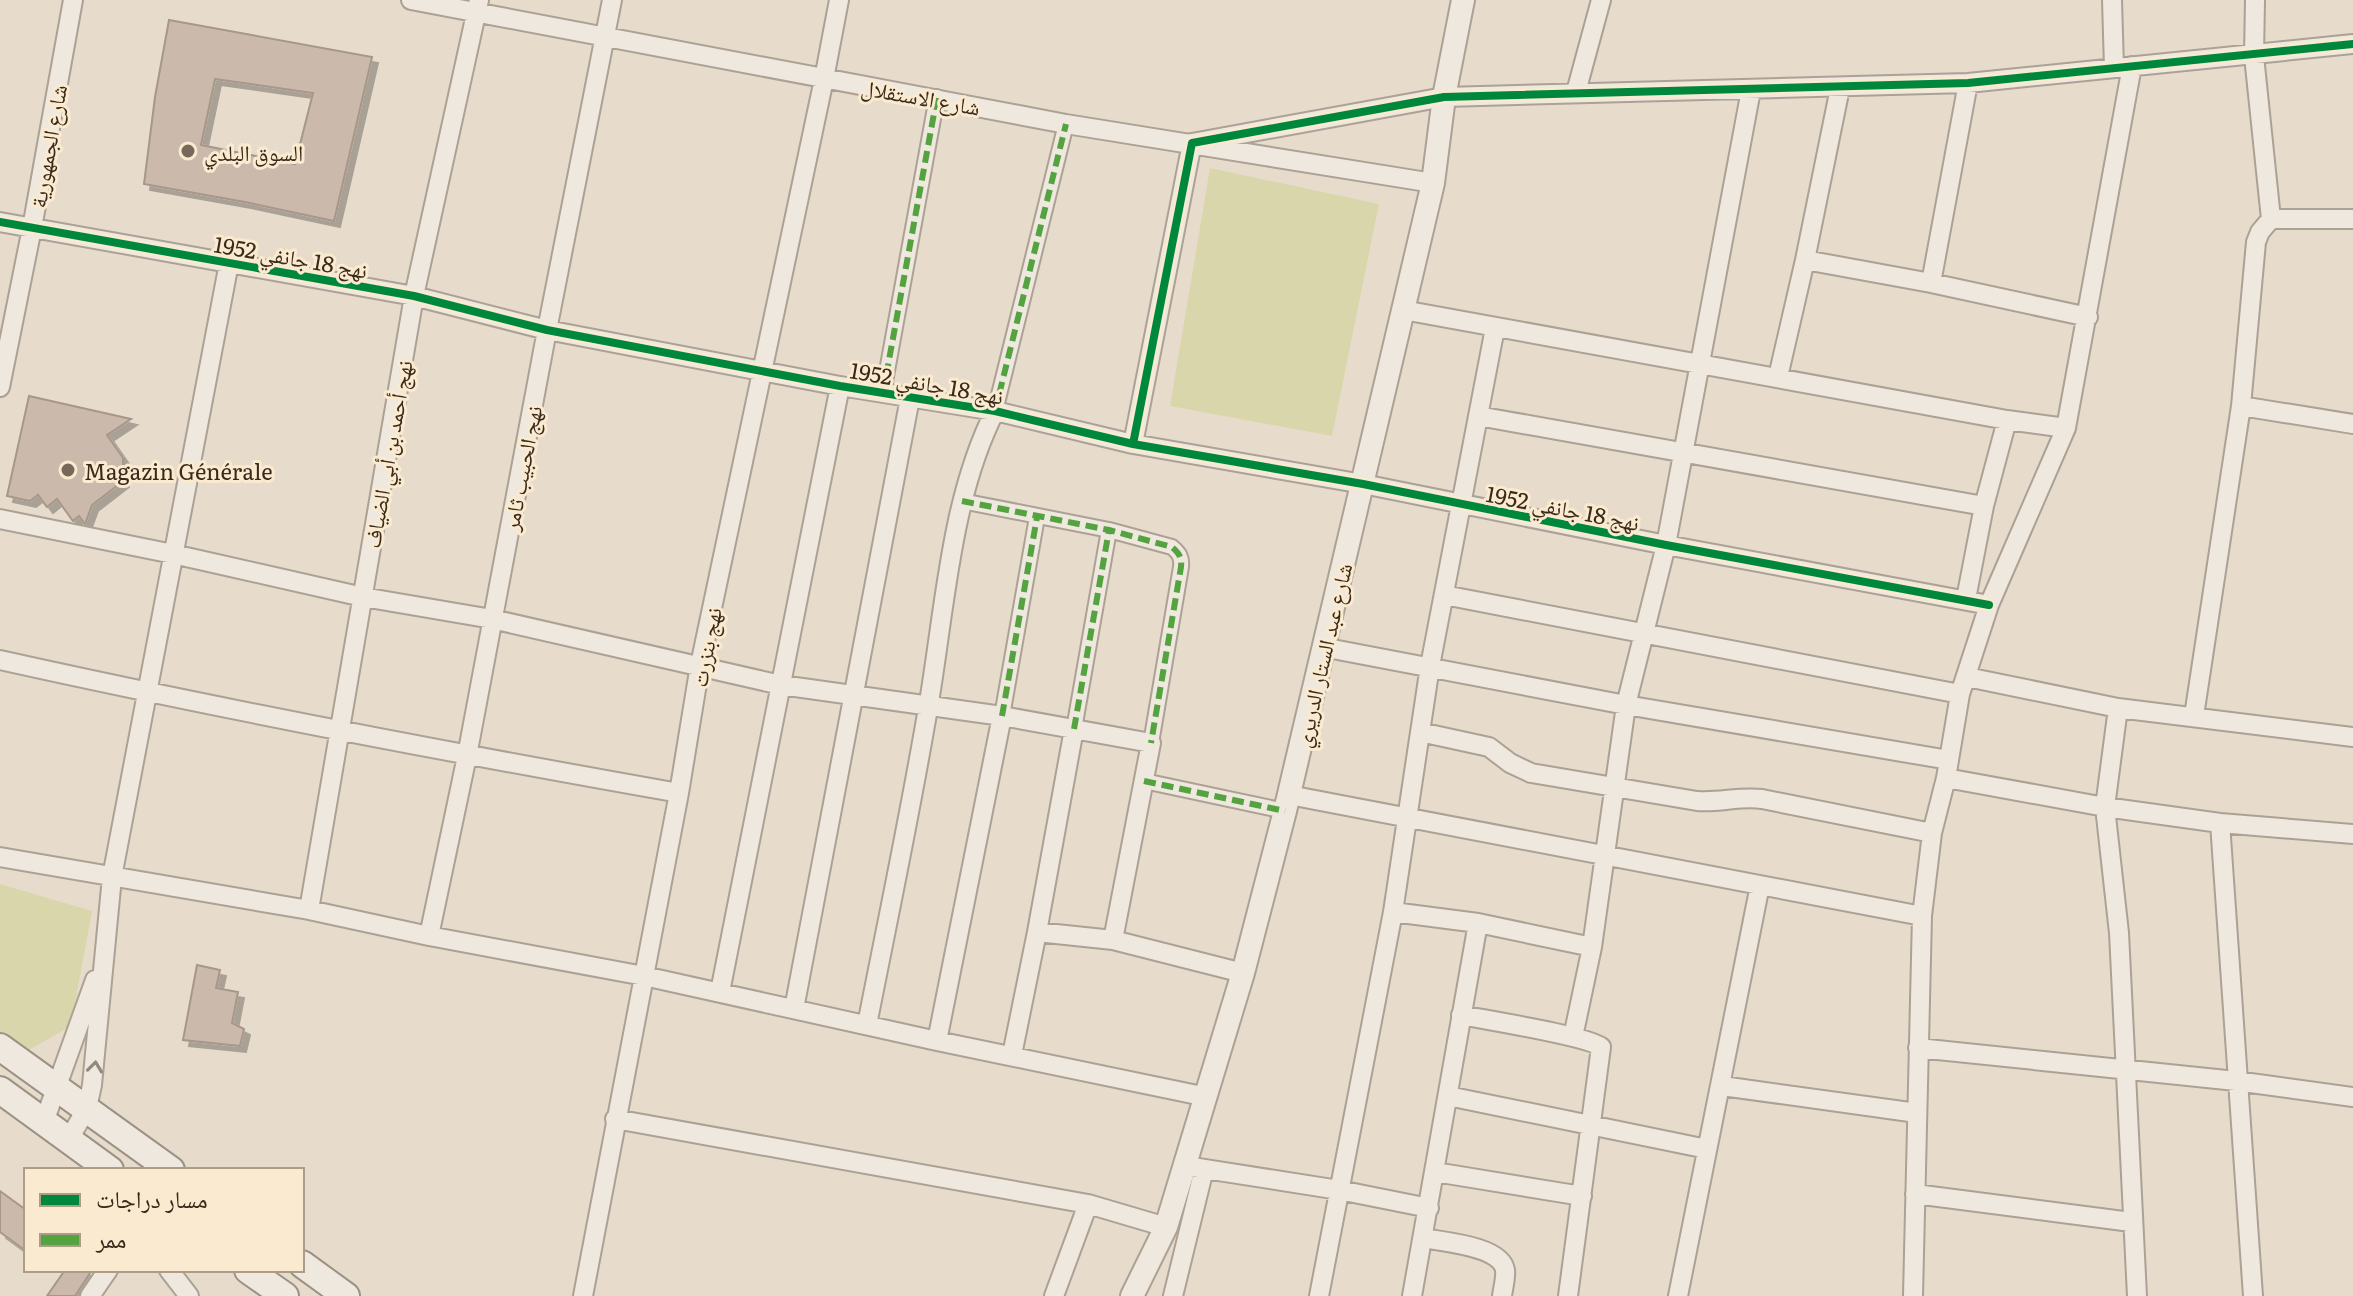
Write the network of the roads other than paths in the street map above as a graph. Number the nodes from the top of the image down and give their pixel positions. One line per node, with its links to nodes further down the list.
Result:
1 (73, 0): 27 (street, شارع الجمهورية)
2 (411, 0): 9 (street, شارع الاستقلال)
3 (612, 0): 10 (street, نهج الحبيب ثامر)
4 (839, 0): 14 (street, نهج بنزرت)
5 (1463, 0): 20 (street, شارع عبد الستار الدريري)
6 (1601, 0): 18 (street)
7 (2112, 0): 13 (street)
8 (2255, 0): 12 (street)
9 (478, 7): 10 (street, شارع الاستقلال); 31 (street, نهج أحمد بن أبي الضياف)
10 (605, 37): 14 (street, شارع الاستقلال); 35 (street, نهج الحبيب ثامر)
11 (2353, 44): 12 (street)
12 (2254, 56): 13 (street); 24 (street)
13 (2123, 67): 15 (street); 33 (street)
14 (824, 79): 19 (street, شارع الاستقلال); 37 (street, نهج بنزرت)
15 (1968, 83): 16 (street); 30 (street)
16 (1840, 88): 17 (street); 28 (street)
17 (1751, 90): 18 (street); 36 (street)
18 (1576, 92): 20 (street)
19 (937, 97): 21 (street, شارع الاستقلال); 41 (street)
20 (1444, 97): 22 (street); 23 (street, شارع عبد الستار الدريري)
21 (1066, 124): 22 (street, شارع الاستقلال); 44 (street)
22 (1192, 143): 23 (street, شارع الاستقلال); 49 (street)
23 (1433, 183): 32 (street, شارع عبد الستار الدريري)
24 (2271, 219): 25 (street); 43 (street)
25 (2353, 219)
26 (0, 222): 27 (street, نهج 18 جانفي 1952)
27 (32, 228): 29 (street, نهج 18 جانفي 1952); 40 (street, شارع الجمهورية)
28 (1805, 260): 30 (street); 38 (street)
29 (229, 263): 31 (street, نهج 18 جانفي 1952); 59 (street)
30 (1931, 283): 33 (street)
31 (414, 296): 35 (street, نهج 18 جانفي 1952); 61 (street, نهج أحمد بن أبي الضياف)
32 (1403, 310): 34 (street); 51 (street, شارع عبد الستار الدريري)
33 (2088, 317): 48 (street)
34 (1495, 328): 36 (street); 45 (street)
35 (547, 330): 37 (street, نهج 18 جانفي 1952); 64 (street, نهج الحبيب ثامر)
36 (1700, 362): 38 (street); 50 (street)
37 (762, 371): 39 (street, نهج 18 جانفي 1952); 68 (street, نهج بنزرت)
38 (1778, 377): 46 (street)
39 (840, 386): 41 (street, نهج 18 جانفي 1952); 70 (street)
40 (0, 387)
41 (883, 393): 42 (street, نهج 18 جانفي 1952)
42 (910, 398): 44 (street, نهج 18 جانفي 1952); 73 (street)
43 (2241, 406): 47 (street); 78 (street)
44 (995, 411): 49 (street, نهج 18 جانفي 1952); 52 (street)
45 (1478, 416): 50 (street); 53 (street)
46 (2007, 420): 48 (street); 54 (street)
47 (2353, 424)
48 (2066, 428): 63 (street)
49 (1133, 444): 51 (street, نهج 18 جانفي 1952)
50 (1682, 451): 54 (street); 58 (street)
51 (1363, 484): 53 (street, نهج 18 جانفي 1952); 66 (street, شارع عبد الستار الدريري)
52 (962, 501): 55 (street); 74 (street)
53 (1462, 505): 58 (street, نهج 18 جانفي 1952); 60 (street)
54 (1984, 506): 62 (street)
55 (1037, 517): 57 (street); 77 (street)
56 (0, 519): 59 (street)
57 (1109, 530): 79 (street); 83 (street)
58 (1666, 545): 62 (street, نهج 18 جانفي 1952); 65 (street)
59 (173, 554): 61 (street); 72 (street)
60 (1444, 595): 65 (street); 69 (street)
61 (363, 597): 64 (street); 80 (street, نهج أحمد بن أبي الضياف)
62 (1966, 599): 63 (street, نهج 18 جانفي 1952)
63 (1989, 605): 71 (street)
64 (492, 619): 68 (street); 84 (street, نهج الحبيب ثامر)
65 (1644, 634): 71 (street); 75 (street)
66 (1322, 647): 69 (street); 89 (street, شارع عبد الستار الدريري)
67 (0, 660): 72 (street)
68 (700, 665): 70 (street); 88 (street, نهج بنزرت)
69 (1430, 666): 75 (street); 81 (street)
70 (781, 685): 73 (street); 110 (street)
71 (1964, 686): 76 (street); 85 (street)
72 (147, 692): 80 (street); 97 (street)
73 (854, 694): 74 (street); 111 (street)
74 (928, 705): 77 (street); 113 (street)
75 (1626, 705): 85 (street); 87 (street)
76 (2118, 708): 78 (street); 90 (street)
77 (1002, 716): 79 (street); 115 (street)
78 (2194, 716): 82 (street)
79 (1074, 729): 83 (street); 103 (street)
80 (339, 730): 84 (street); 99 (street, نهج أحمد بن أبي الضياف)
81 (1420, 732): 87 (street); 91 (street)
82 (2353, 737)
83 (1151, 743): 86 (street)
84 (467, 756): 88 (street); 104 (street, نهج الحبيب ثامر)
85 (1948, 769): 90 (street); 93 (street)
86 (1144, 781): 89 (street); 105 (street)
87 (1616, 788): 93 (street); 96 (street)
88 (679, 793): 109 (street, نهج بنزرت)
89 (1287, 803): 91 (street); 108 (street, شارع عبد الستار الدريري)
90 (2105, 807): 92 (street); 119 (street)
91 (1407, 818): 96 (street); 100 (street)
92 (2220, 823): 94 (street); 120 (street)
93 (1932, 833): 101 (street)
94 (2353, 834)
95 (0, 857): 97 (street)
96 (1605, 857): 98 (street); 106 (street)
97 (112, 877): 99 (street); 107 (street)
98 (1760, 885): 101 (street); 122 (street)
99 (309, 910): 104 (street)
100 (1393, 912): 102 (street); 138 (street)
101 (1922, 916): 117 (street)
102 (1478, 923): 106 (street); 112 (street)
103 (1037, 932): 105 (street); 118 (street)
104 (429, 936): 109 (street)
105 (1113, 940): 108 (street)
106 (1592, 947): 114 (street)
107 (105, 950): 121 (street); 127 (street, one-way to 107)
108 (1243, 973): 125 (street, شارع عبد الستار الدريري)
109 (644, 976): 110 (street); 129 (street, نهج بنزرت)
110 (720, 992): 111 (street)
111 (794, 1009): 113 (street)
112 (1461, 1015): 114 (street); 124 (street)
113 (867, 1025): 115 (street)
114 (1573, 1037): 131 (street)
115 (937, 1041): 118 (street)
116 (0, 1047): 121 (main road)
117 (1918, 1048): 119 (street); 128 (street)
118 (1012, 1055): 125 (street)
119 (2125, 1070): 120 (street); 143 (street)
120 (2236, 1081): 126 (street); 165 (street)
121 (56, 1086): 127 (main road); 130 (street)
122 (1722, 1086): 128 (street); 133 (street)
123 (0, 1090): 130 (main road)
124 (1448, 1096): 131 (street); 137 (street)
125 (1207, 1097): 136 (street, شارع عبد الستار الدريري)
126 (2353, 1097)
127 (87, 1108): 132 (street); 135 (main road)
128 (1917, 1113): 139 (street)
129 (615, 1119): 141 (street); 154 (street, نهج بنزرت)
130 (44, 1122): 132 (main road)
131 (1592, 1125): 133 (street); 140 (street)
132 (69, 1139): 134 (main road)
133 (1707, 1149): 162 (street)
134 (107, 1168)
135 (168, 1168)
136 (1195, 1168): 138 (street); 144 (street, شارع عبد الستار الدريري); 157 (street)
137 (1435, 1172): 140 (street); 142 (street)
138 (1339, 1190): 142 (street); 158 (street)
139 (1915, 1194): 143 (street); 163 (street)
140 (1582, 1196): 161 (street)
141 (1088, 1204): 144 (street); 155 (street)
142 (1429, 1208): 145 (street)
143 (2131, 1222): 164 (street)
144 (1166, 1227): 156 (street, شارع عبد الستار الدريري)
145 (1423, 1238): 159 (street); 160 (street)
146 (304, 1265): 153 (main road)
147 (107, 1272): 150 (street)
148 (171, 1272): 151 (street)
149 (251, 1272): 152 (main road)
150 (90, 1296)
151 (189, 1296)
152 (285, 1296)
153 (346, 1296)
154 (583, 1296)
155 (1054, 1296)
156 (1132, 1296)
157 (1173, 1296)
158 (1319, 1296)
159 (1412, 1296)
160 (1502, 1296)
161 (1568, 1296)
162 (1678, 1296)
163 (1913, 1296)
164 (2137, 1296)
165 (2253, 1296)

